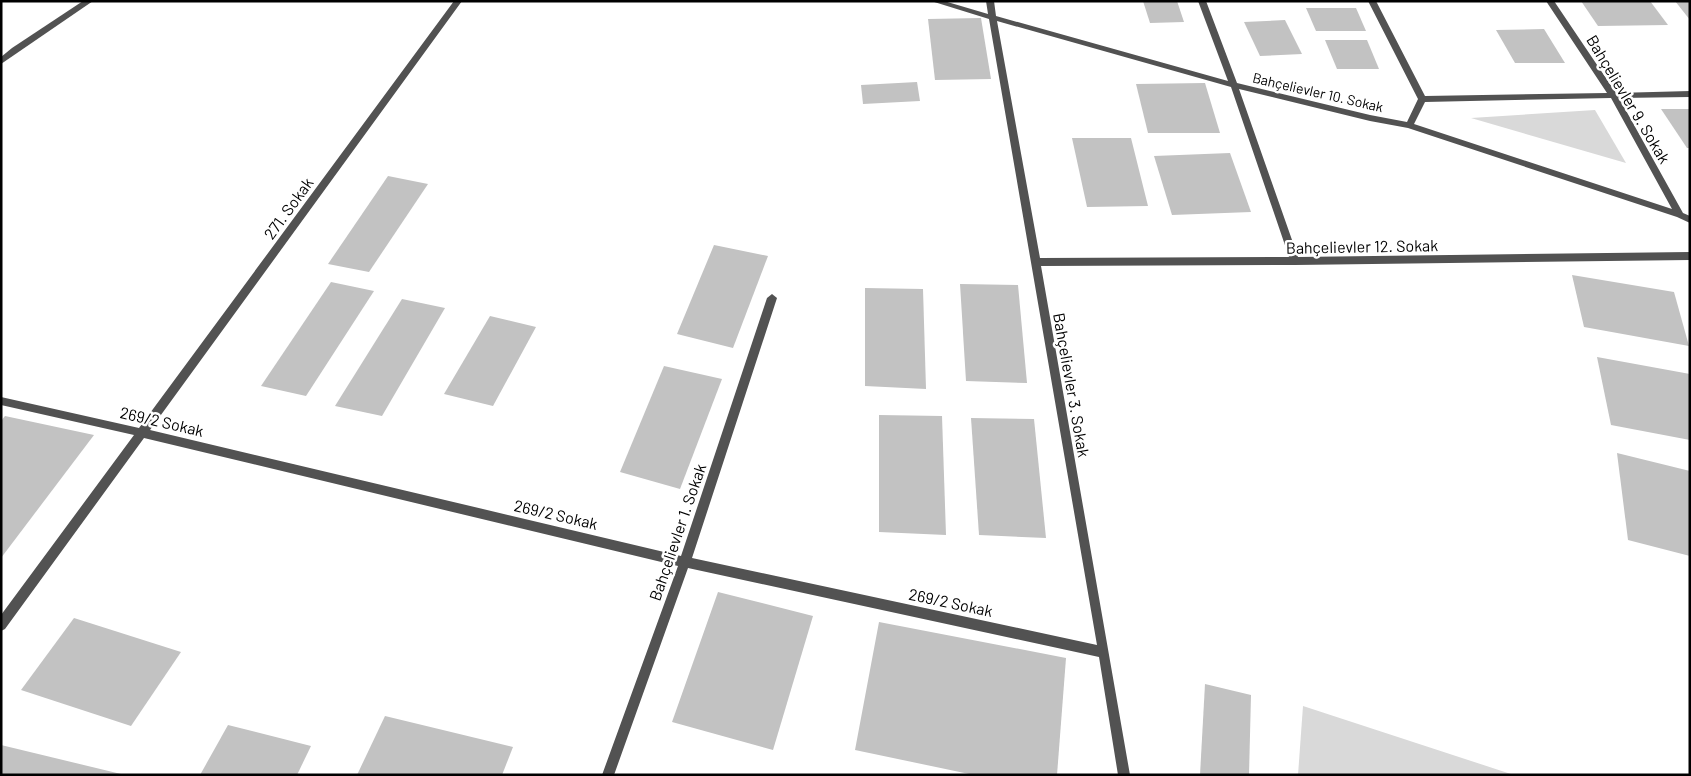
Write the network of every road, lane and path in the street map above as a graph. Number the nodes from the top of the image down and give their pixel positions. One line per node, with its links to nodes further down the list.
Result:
1 (89, 1): 9 (street)
2 (458, 1): 22 (street, 271. Sokak)
3 (935, 1): 8 (street, Bahçelievler 10. Sokak)
4 (990, 1): 8 (street, Bahçelievler 3. Sokak)
5 (1202, 1): 10 (street)
6 (1372, 1): 13 (street)
7 (1550, 1): 12 (street, Bahçelievler 9. Sokak)
8 (994, 18): 10 (street, Bahçelievler 10. Sokak); 18 (street, Bahçelievler 3. Sokak)
9 (1, 62)
10 (1234, 85): 14 (street, Bahçelievler 10. Sokak); 19 (street)
11 (1690, 94): 12 (street)
12 (1613, 95): 13 (street); 15 (street, Bahçelievler 9. Sokak)
13 (1422, 99): 14 (street)
14 (1409, 125): 15 (street, Bahçelievler 10. Sokak)
15 (1680, 214): 16 (street, Bahçelievler 10. Sokak)
16 (1690, 220)
17 (1690, 256): 19 (street, Bahçelievler 12. Sokak)
18 (1035, 262): 19 (street, Bahçelievler 12. Sokak); 25 (street, Bahçelievler 3. Sokak)
19 (1295, 262)
20 (772, 298): 23 (street, Bahçelievler 1. Sokak)
21 (1, 401): 22 (street, 269/2 Sokak)
22 (143, 433): 23 (street, 269/2 Sokak); 24 (street, 271. Sokak)
23 (685, 562): 25 (street, 269/2 Sokak); 26 (street, Bahçelievler 1. Sokak)
24 (1, 625)
25 (1104, 652): 27 (street, Bahçelievler 3. Sokak)
26 (608, 775)
27 (1124, 775)

